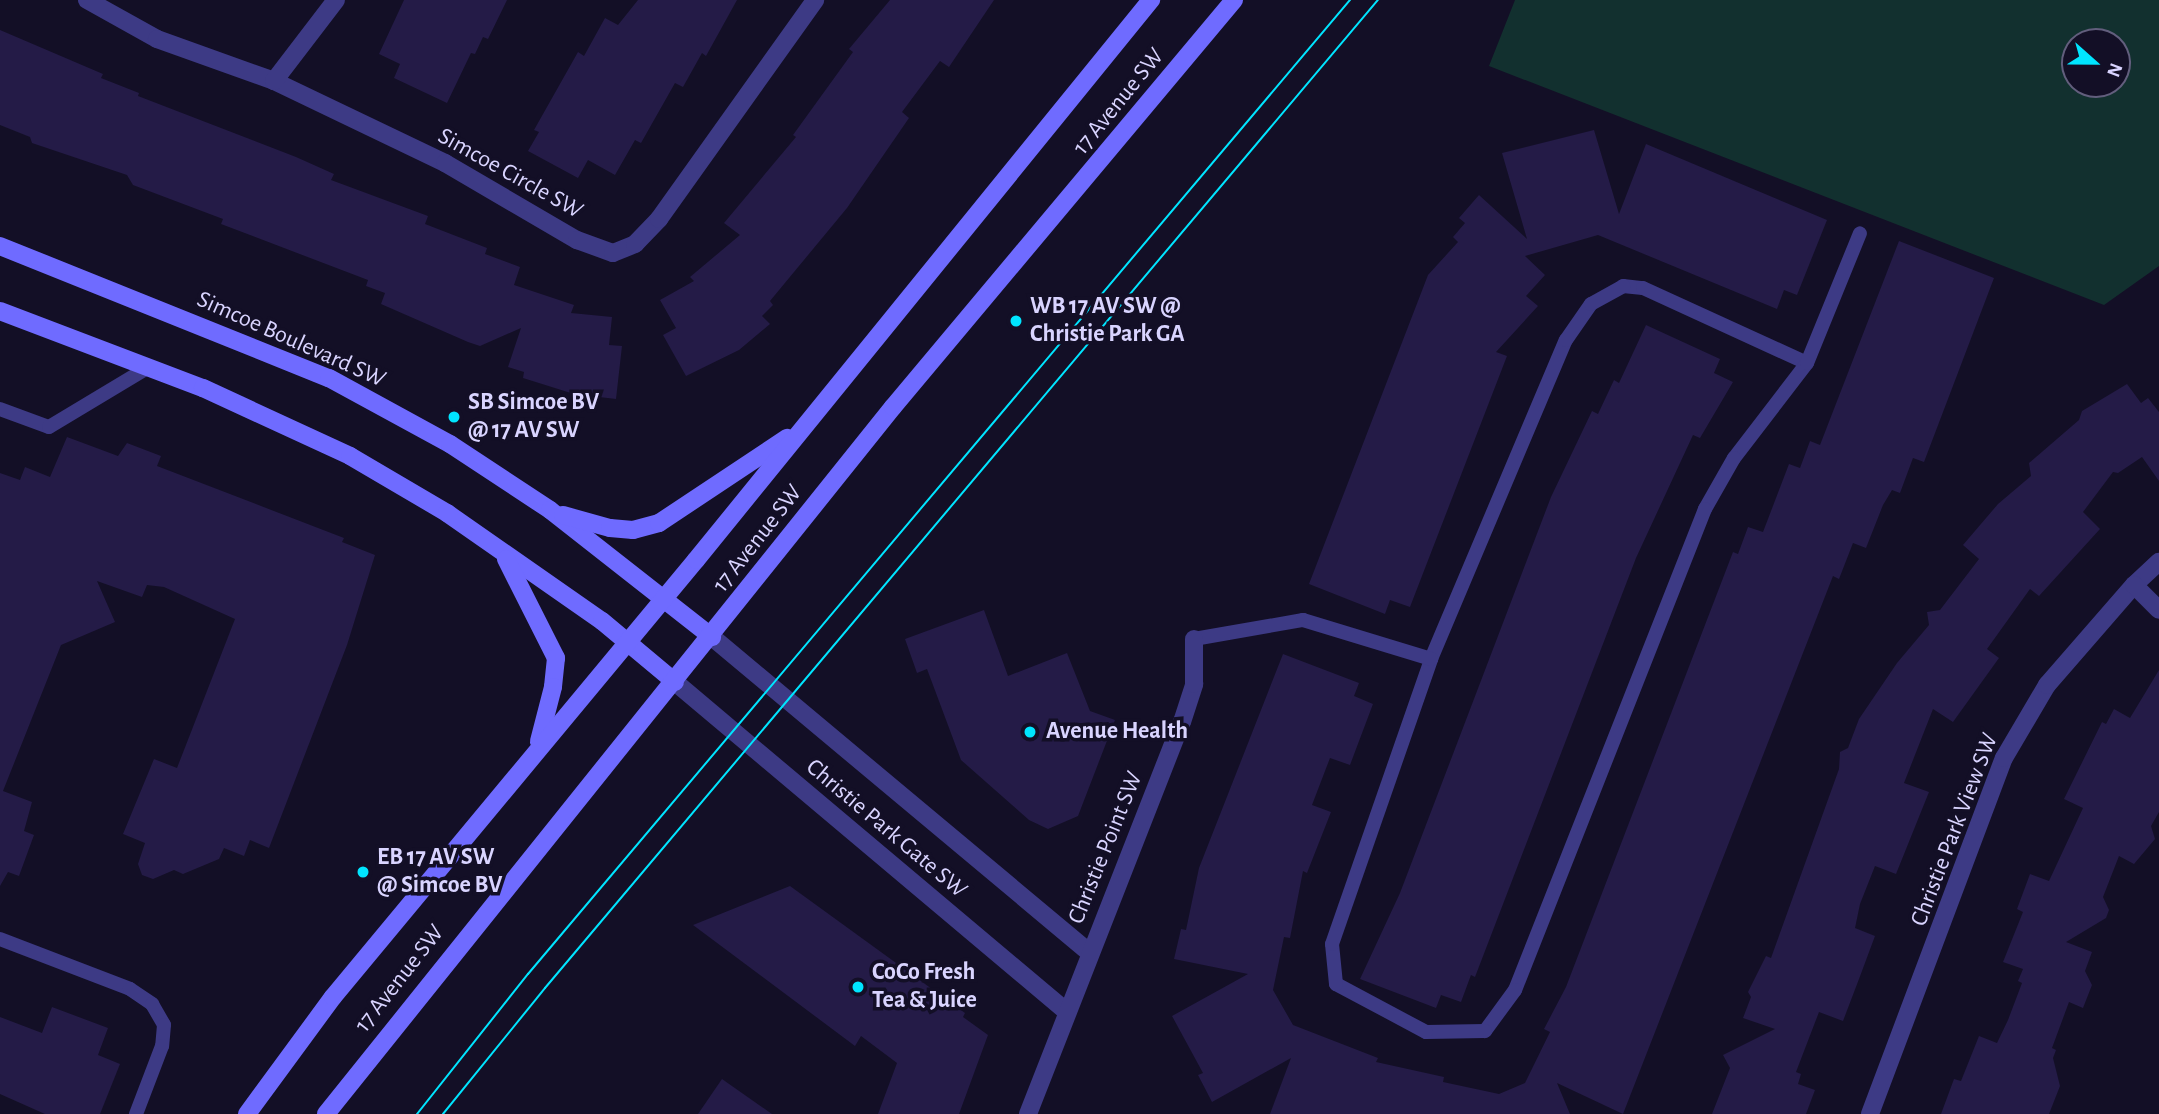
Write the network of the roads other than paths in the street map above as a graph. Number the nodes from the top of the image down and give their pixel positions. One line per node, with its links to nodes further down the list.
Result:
1 (87, 0): 6 (street, Simcoe Circle SW)
2 (336, 0): 6 (street)
3 (815, 0): 6 (street, Simcoe Circle SW)
4 (1151, 0): 13 (main road, 17 Avenue SW)
5 (1234, 0): 20 (main road, 17 Avenue SW)
6 (274, 81)
7 (1860, 233): 10 (lane)
8 (1, 246): 14 (main road, Simcoe Boulevard SW)
9 (0, 311): 11 (main road)
10 (1807, 363): 23 (lane); 23 (lane)
11 (149, 367): 12 (lane); 15 (main road)
12 (0, 409)
13 (803, 426): 14 (main road); 18 (main road, 17 Avenue SW)
14 (550, 510): 18 (main road, Simcoe Boulevard SW)
15 (505, 556): 22 (main road); 25 (main road)
16 (2159, 562): 17 (street, Christie Park View SW)
17 (2134, 585): 19 (street); 33 (street, Christie Park View SW)
18 (663, 600): 20 (main road, Simcoe Boulevard SW); 22 (main road, 17 Avenue SW)
19 (2159, 610)
20 (712, 637): 24 (main road, 17 Avenue SW); 27 (street, Christie Park Gate SW)
21 (1194, 639): 23 (lane); 27 (street, Christie Point SW)
22 (627, 642): 24 (main road); 25 (main road, 17 Avenue SW)
23 (1431, 659)
24 (675, 682): 28 (street, Christie Park Gate SW); 31 (main road, 17 Avenue SW)
25 (537, 747): 30 (main road, 17 Avenue SW)
26 (0, 939): 29 (lane)
27 (1090, 953): 28 (street)
28 (1067, 1012): 32 (street)
29 (136, 1114)
30 (247, 1114)
31 (326, 1114)
32 (1028, 1114)
33 (1870, 1114)

